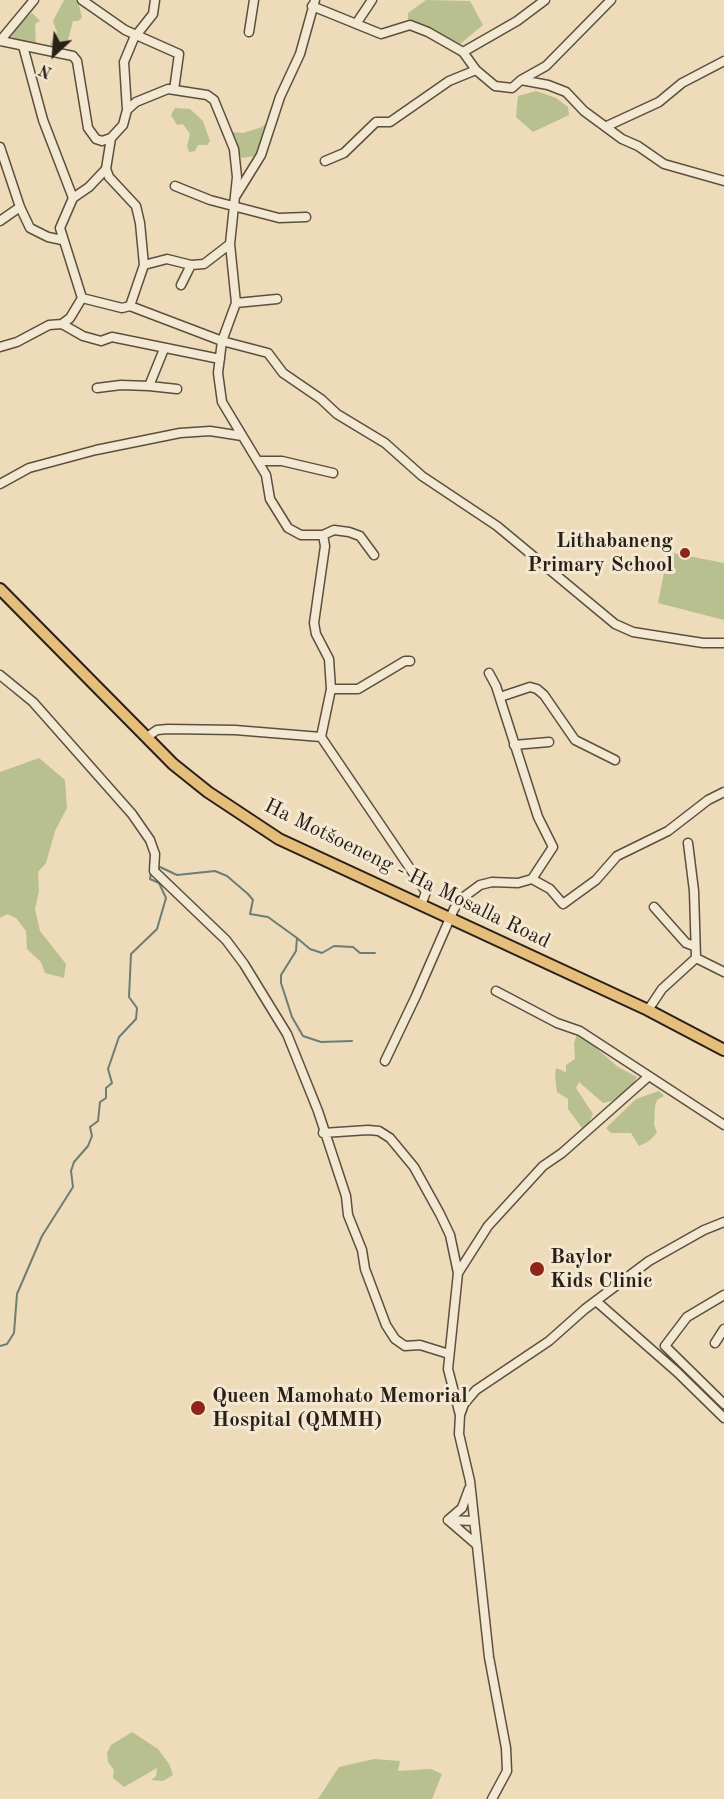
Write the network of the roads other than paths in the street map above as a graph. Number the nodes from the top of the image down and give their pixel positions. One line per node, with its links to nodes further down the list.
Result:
1 (34, 0): 12 (street)
2 (82, 0): 11 (street)
3 (155, 0): 11 (street)
4 (254, 0): 10 (street)
5 (372, 0): 9 (street)
6 (545, 0): 14 (street)
7 (611, 0): 17 (street)
8 (314, 3): 9 (street); 28 (street)
9 (356, 24): 14 (street)
10 (249, 32)
11 (138, 34): 18 (street); 19 (street)
12 (0, 41): 13 (street)
13 (23, 46): 21 (street); 27 (street)
14 (463, 52): 16 (street)
15 (724, 61): 20 (street)
16 (476, 70): 17 (street); 23 (street)
17 (521, 80): 20 (street)
18 (174, 90): 19 (street); 28 (street)
19 (127, 110): 21 (street)
20 (607, 126): 25 (street)
21 (111, 138): 24 (street)
22 (0, 147): 29 (street)
23 (325, 160)
24 (106, 169): 27 (street); 34 (street)
25 (724, 181)
26 (176, 186): 28 (street)
27 (73, 198): 32 (street)
28 (234, 202): 30 (street); 33 (street)
29 (20, 207): 31 (street); 32 (street)
30 (306, 217)
31 (0, 221)
32 (62, 240): 37 (street)
33 (230, 244): 35 (street); 39 (street)
34 (144, 265): 35 (street); 40 (street)
35 (191, 265): 36 (street)
36 (181, 285)
37 (82, 298): 40 (street); 41 (street)
38 (277, 298): 39 (street)
39 (236, 303): 42 (street)
40 (130, 306): 42 (street)
41 (62, 324): 43 (street); 44 (street)
42 (222, 341): 45 (street); 56 (street)
43 (0, 347)
44 (164, 349): 45 (street); 46 (street)
45 (220, 359): 49 (street)
46 (149, 386): 47 (street); 48 (street)
47 (97, 388)
48 (177, 389)
49 (242, 436): 50 (street); 52 (street)
50 (258, 461): 51 (street); 53 (street)
51 (333, 473)
52 (0, 484)
53 (323, 536): 54 (street); 60 (street)
54 (375, 555)
55 (0, 589): 62 (main road, Ha Motšoeneng - Ha Mosalla Road)
56 (724, 643)
57 (410, 661): 60 (street)
58 (489, 673): 61 (street)
59 (0, 675): 82 (street)
60 (331, 689): 63 (street)
61 (500, 697): 65 (street); 66 (street)
62 (147, 736): 63 (street); 70 (main road, Ha Motšoeneng - Ha Mosalla Road)
63 (321, 737): 70 (street)
64 (549, 742): 65 (street)
65 (514, 745): 69 (street)
66 (615, 760)
67 (724, 792): 69 (street)
68 (688, 843): 73 (street)
69 (532, 879): 72 (street)
70 (421, 905): 72 (main road, Ha Motšoeneng - Ha Mosalla Road)
71 (654, 907): 73 (street)
72 (450, 917): 77 (main road, Ha Motšoeneng - Ha Mosalla Road); 79 (street)
73 (694, 946): 74 (street)
74 (696, 958): 75 (street); 77 (street)
75 (724, 972)
76 (496, 991): 80 (street)
77 (648, 1010): 78 (main road, Ha Motšoeneng - Ha Mosalla Road)
78 (724, 1050)
79 (385, 1061)
80 (649, 1076): 81 (street); 84 (street)
81 (724, 1125)
82 (323, 1133): 84 (street); 89 (street)
83 (724, 1222): 86 (street)
84 (458, 1273): 89 (street)
85 (724, 1295): 90 (street)
86 (596, 1301): 91 (street); 92 (street)
87 (724, 1329): 88 (street)
88 (715, 1343)
89 (449, 1354): 91 (street)
90 (724, 1404)
91 (460, 1415): 93 (street)
92 (723, 1418)
93 (471, 1481): 94 (street); 95 (street)
94 (448, 1520): 95 (street); 96 (street)
95 (474, 1521): 96 (street)
96 (477, 1545): 97 (street)
97 (492, 1799)

